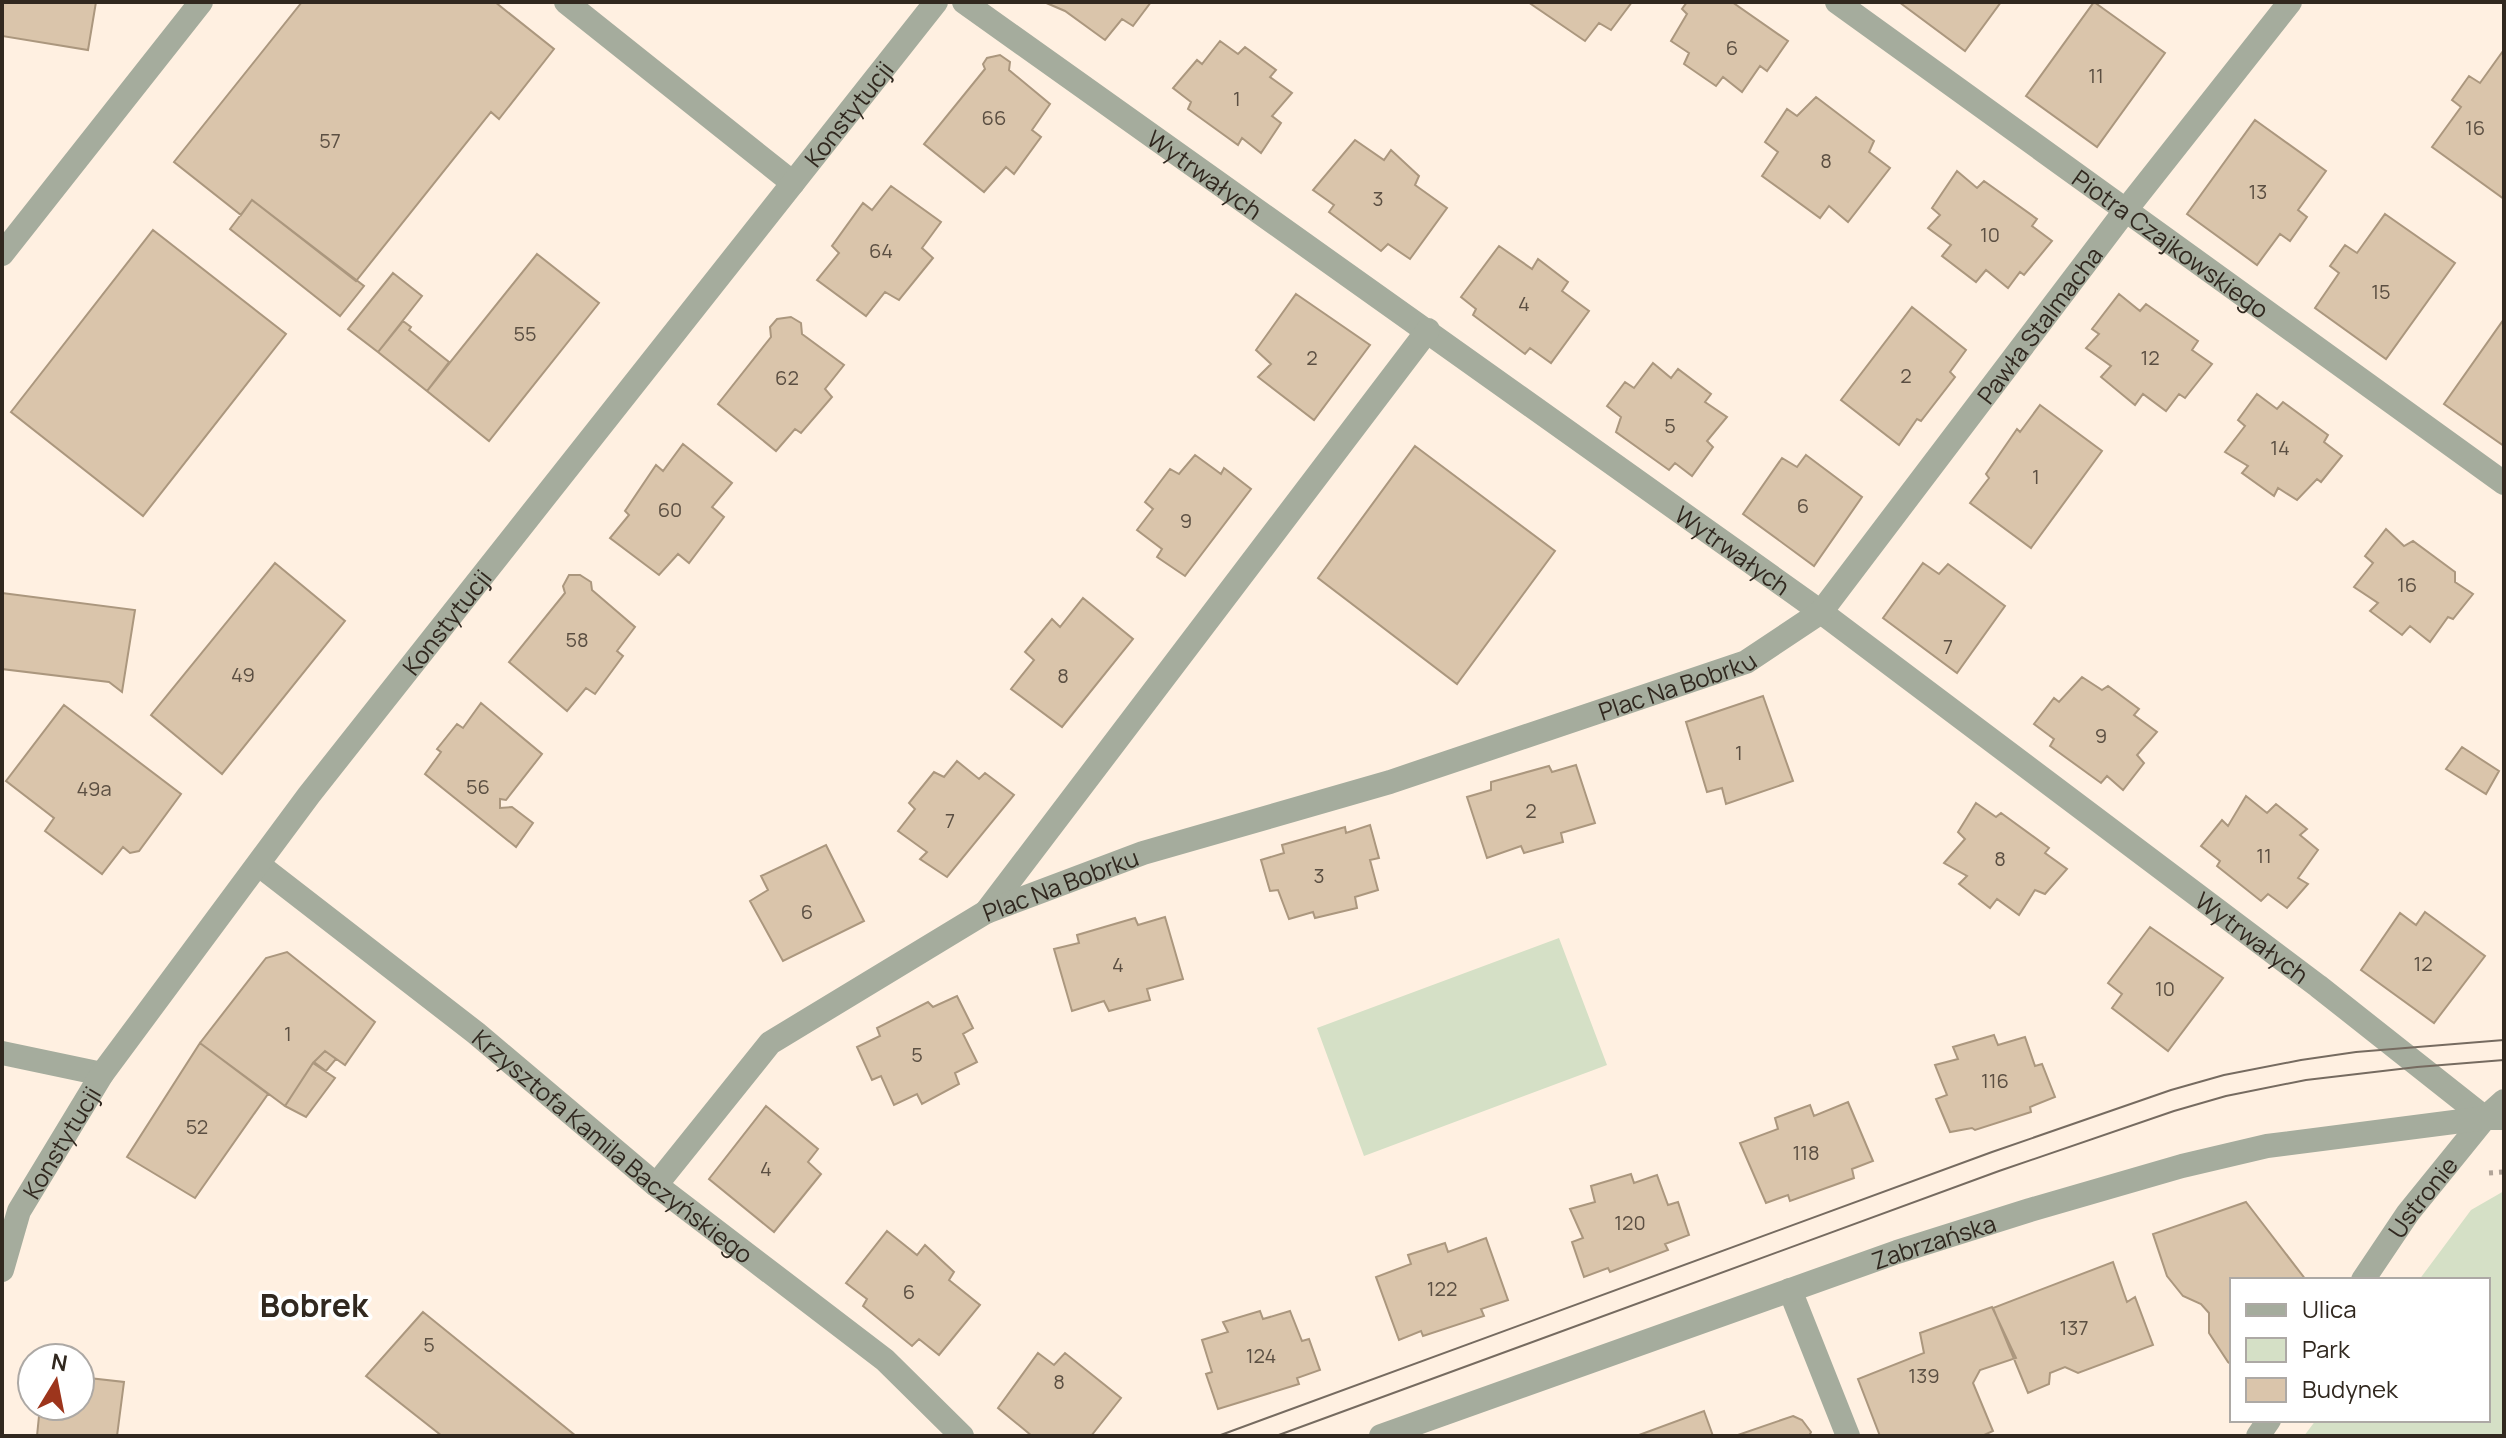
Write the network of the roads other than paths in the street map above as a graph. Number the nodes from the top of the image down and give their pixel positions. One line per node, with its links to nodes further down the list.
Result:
1 (201, 2): 9 (street)
2 (566, 2): 7 (street)
3 (936, 2): 7 (street, Konstytucji)
4 (964, 2): 10 (street, Wytrwałych)
5 (1837, 2): 8 (street, Piotra Czajkowskiego)
6 (2290, 2): 8 (street, Pawła Stalmacha)
7 (793, 183): 13 (street, Konstytucji)
8 (2125, 211): 11 (street, Piotra Czajkowskiego); 12 (street, Pawła Stalmacha)
9 (2, 254)
10 (1428, 330): 12 (street, Wytrwałych); 14 (street, Plac Na Bobrku)
11 (2504, 483)
12 (1821, 612): 14 (street, Plac Na Bobrku); 18 (street, Wytrwałych)
13 (259, 865): 16 (street, Konstytucji); 19 (street, Krzysztofa Kamila Baczyńskiego)
14 (986, 912): 19 (street)
15 (2, 1053): 16 (street)
16 (102, 1074): 20 (street, Konstytucji)
17 (2504, 1101): 18 (street)
18 (2494, 1118): 21 (street, Ustronie); 22 (street, Zabrzańska)
19 (656, 1185): 23 (street, Krzysztofa Kamila Baczyńskiego)
20 (2, 1270)
21 (2364, 1278)
22 (1790, 1290): 24 (street, Zabrzańska); 25 (street)
23 (962, 1436)
24 (1381, 1436)
25 (1848, 1436)

